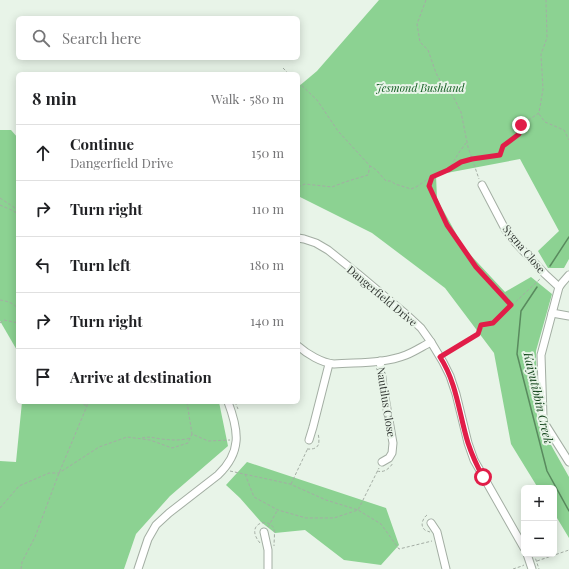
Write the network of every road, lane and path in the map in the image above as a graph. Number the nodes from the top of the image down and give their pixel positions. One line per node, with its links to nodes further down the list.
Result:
1 (426, 0): 8 (path)
2 (546, 0): 6 (path)
3 (283, 68): 4 (path)
4 (287, 72)
5 (300, 84): 10 (path)
6 (539, 113): 7 (path); 9 (path)
7 (569, 140)
8 (467, 142): 9 (path); 11 (path)
9 (472, 159): 11 (path); 13 (path)
10 (370, 166): 12 (path); 14 (path)
11 (448, 170): 12 (path)
12 (432, 177): 24 (path)
13 (482, 185): 20 (street, Sygna Close)
14 (300, 186)
15 (0, 198): 17 (path)
16 (0, 205): 18 (path)
17 (16, 209)
18 (16, 213)
19 (300, 238): 30 (street, Dangerfield Drive)
20 (545, 274): 22 (street, Sygna Close); 24 (path)
21 (569, 275): 22 (street)
22 (560, 287): 26 (street)
23 (0, 300): 25 (path)
24 (511, 305): 32 (path)
25 (16, 306)
26 (552, 313): 27 (street); 47 (street)
27 (569, 316)
28 (16, 322): 29 (path)
29 (0, 323)
30 (431, 342): 32 (street, Dangerfield Drive); 33 (street)
31 (300, 348): 34 (street)
32 (440, 357): 61 (street, Dangerfield Drive)
33 (380, 361): 34 (street); 45 (street, Nautilus Close)
34 (329, 364): 43 (street)
35 (83, 404): 38 (path)
36 (188, 404): 39 (path)
37 (229, 404): 42 (street)
38 (87, 406): 50 (path)
39 (192, 434): 40 (path); 42 (path)
40 (190, 438): 41 (path); 41 (path)
41 (142, 439): 50 (path)
42 (237, 439): 48 (street)
43 (309, 440)
44 (308, 448): 52 (path)
45 (382, 462): 49 (path)
46 (394, 462): 49 (path)
47 (569, 462)
48 (224, 469): 51 (path); 68 (street)
49 (377, 471): 55 (path)
50 (59, 473): 53 (path); 67 (path)
51 (245, 474): 52 (path); 54 (path)
52 (290, 484): 55 (path)
53 (0, 508)
54 (278, 510): 55 (path); 58 (path)
55 (358, 510): 60 (path)
56 (427, 515): 59 (path)
57 (431, 523): 60 (street)
58 (264, 532): 69 (street)
59 (432, 535)
60 (439, 539): 70 (street)
61 (521, 543)
62 (569, 550): 65 (path)
63 (529, 557): 72 (street)
64 (536, 557): 65 (path)
65 (537, 560): 73 (path)
66 (524, 564): 71 (path)
67 (21, 569)
68 (138, 569)
69 (268, 569)
70 (446, 569)
71 (513, 569)
72 (532, 569)
73 (539, 569)

